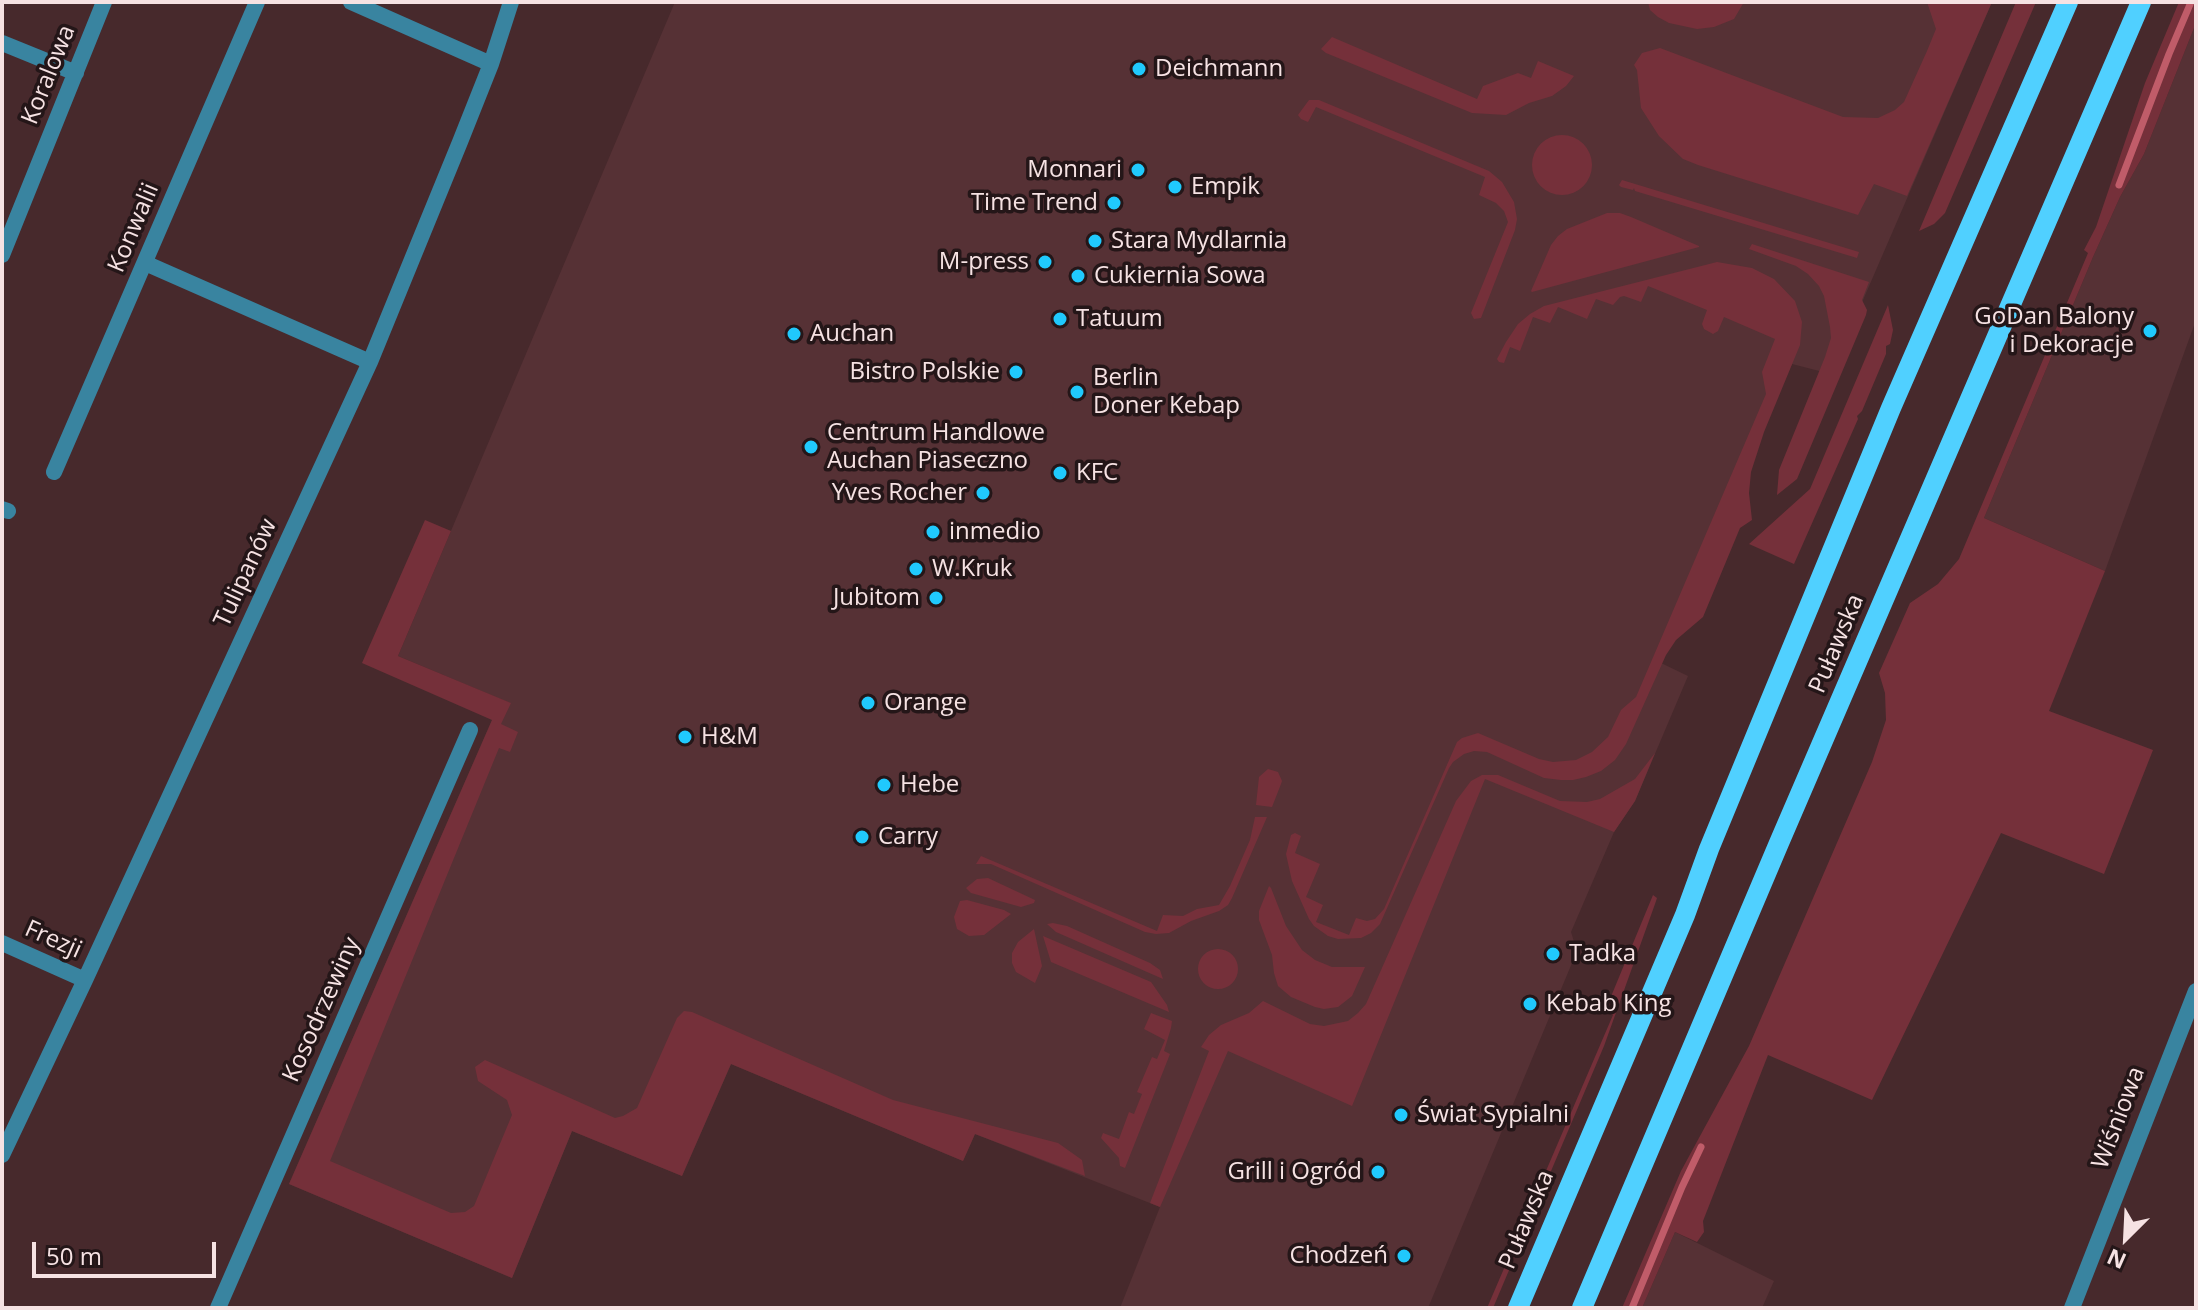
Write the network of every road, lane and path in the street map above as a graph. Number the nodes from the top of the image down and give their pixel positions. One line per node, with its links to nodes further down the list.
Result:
1 (104, 2): 9 (street, Koralowa)
2 (257, 2): 11 (street, Konwalii)
3 (351, 2): 8 (street)
4 (511, 2): 8 (street, Tulipanów)
5 (2068, 2): 20 (main road, Puławska)
6 (2141, 2): 21 (main road, Puławska)
7 (2, 43): 9 (street)
8 (491, 64): 12 (street, Tulipanów)
9 (76, 73): 10 (street, Koralowa)
10 (2, 255)
11 (145, 263): 12 (street); 13 (street, Konwalii)
12 (370, 362): 16 (street, Tulipanów)
13 (54, 472)
14 (470, 730): 19 (street, Kosodrzewiny)
15 (2, 943): 16 (street, Frezji)
16 (85, 980): 18 (street, Tulipanów)
17 (2196, 991): 22 (street, Wiśniowa)
18 (2, 1155)
19 (218, 1308)
20 (1518, 1308)
21 (1582, 1308)
22 (2072, 1308)

